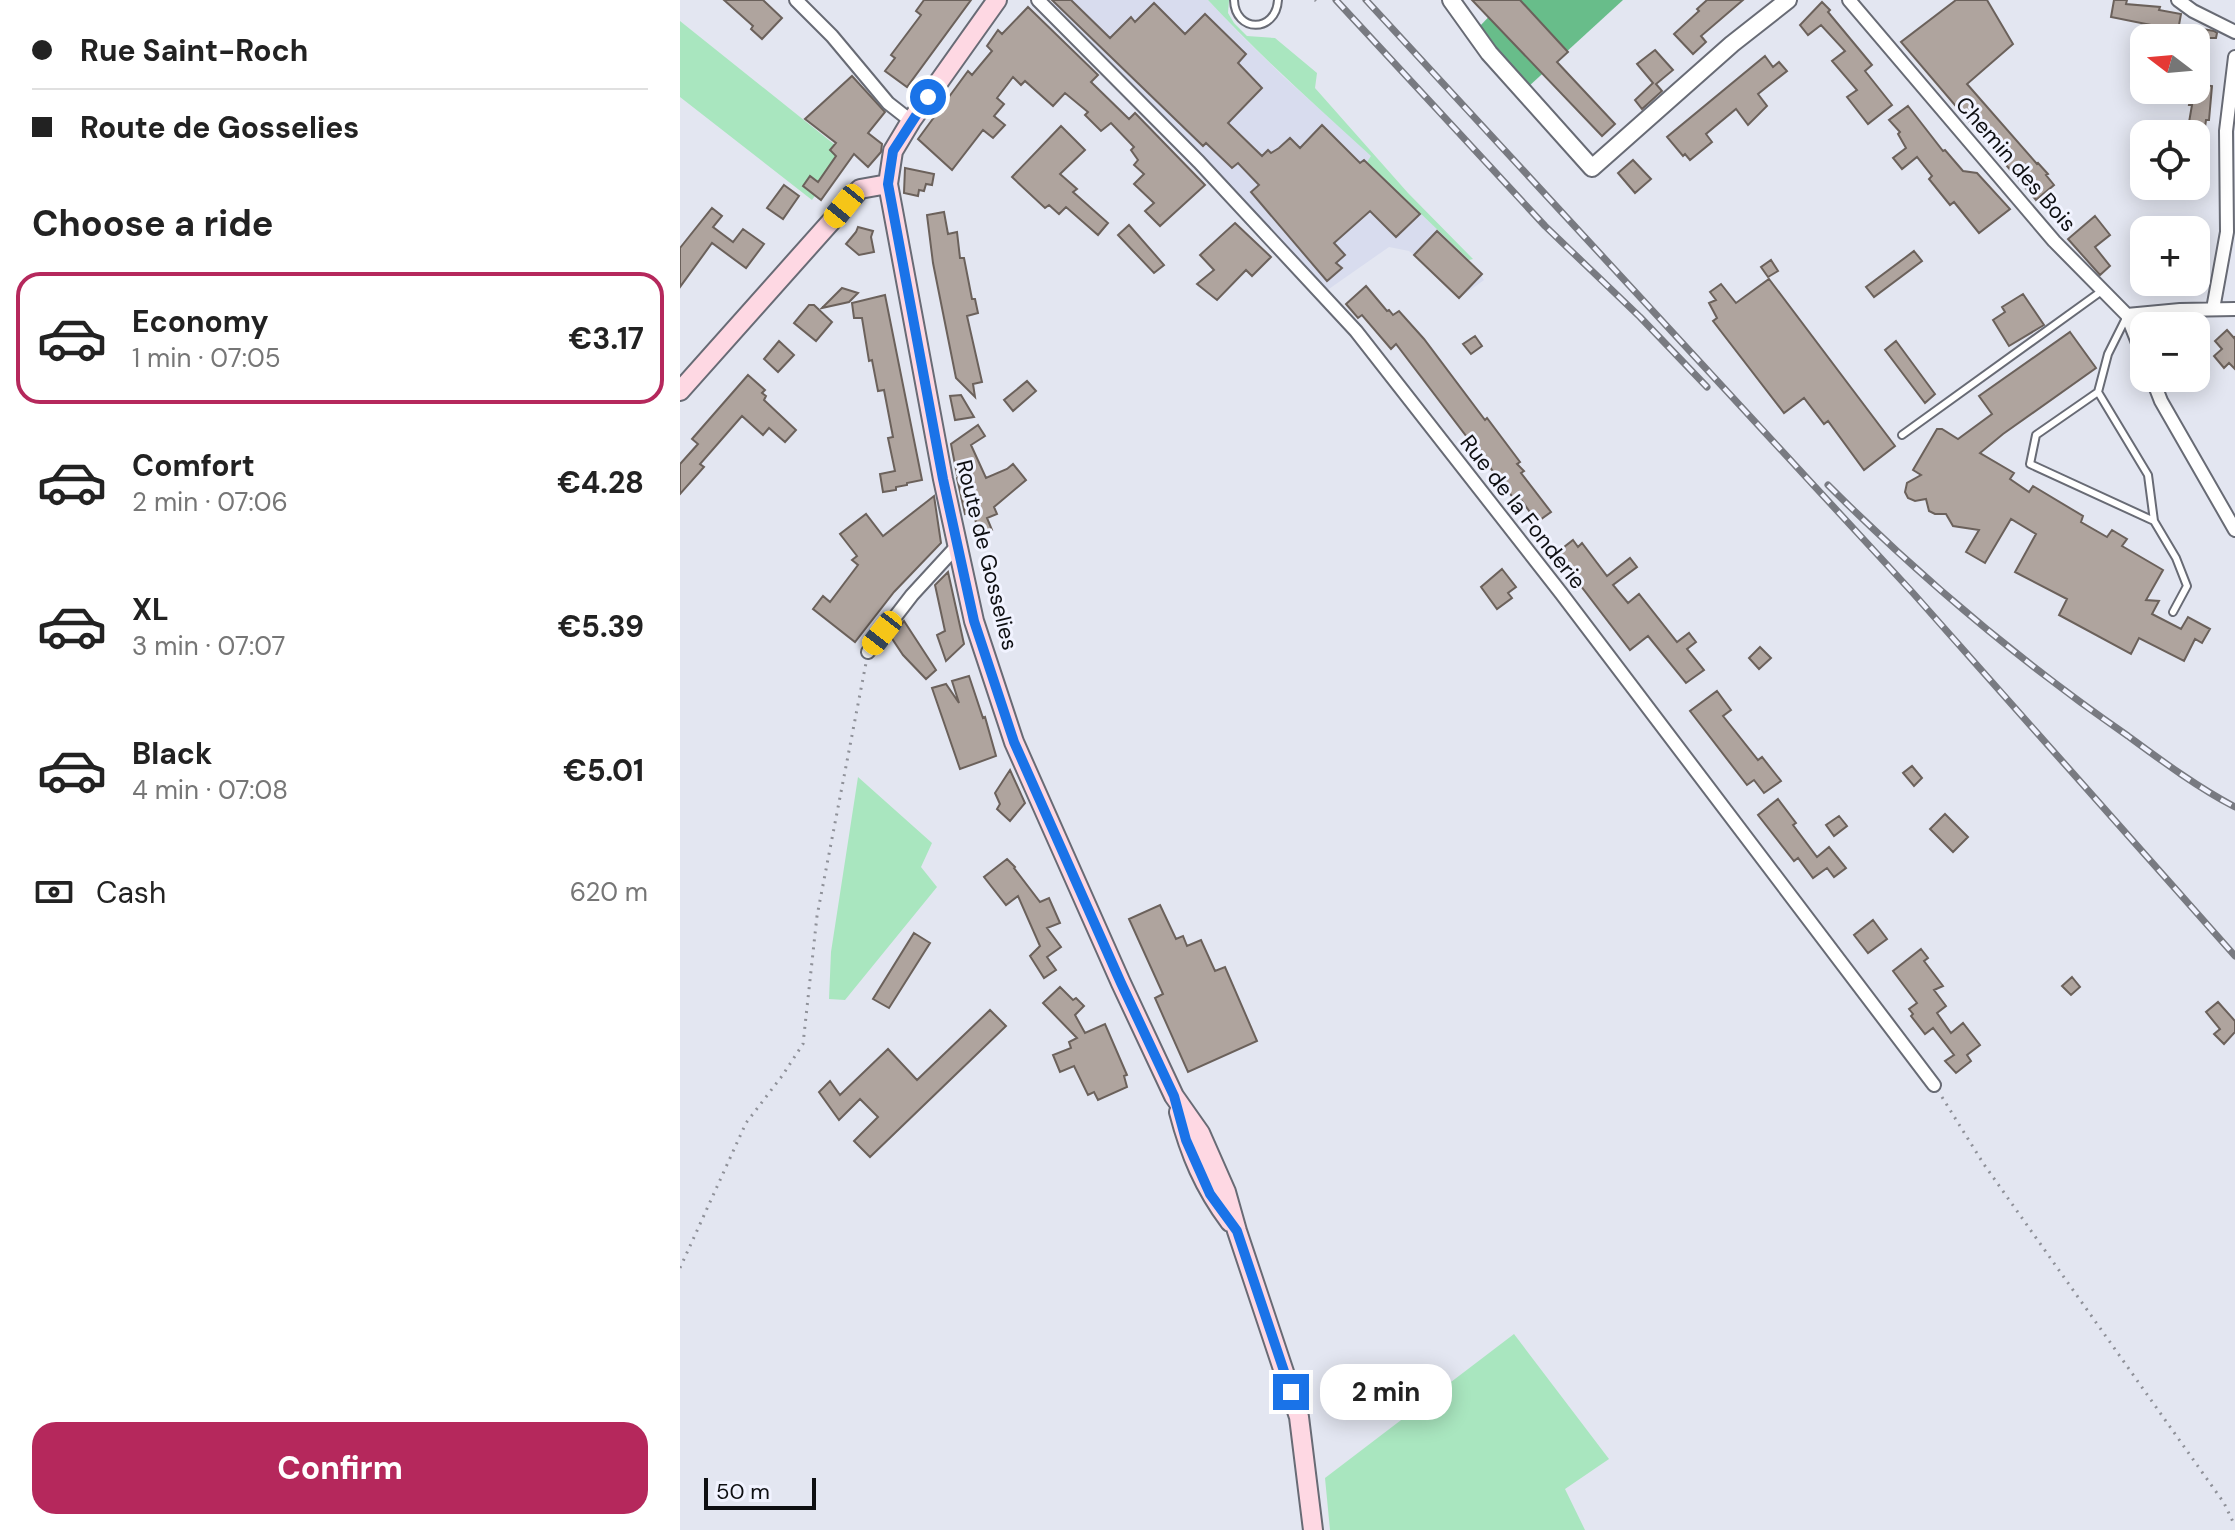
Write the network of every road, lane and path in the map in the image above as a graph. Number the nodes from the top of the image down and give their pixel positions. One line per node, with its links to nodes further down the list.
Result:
1 (796, 0): 12 (street)
2 (997, 0): 12 (main road)
3 (1038, 0): 28 (street, Rue de la Fonderie)
4 (1234, 0): 5 (lane)
5 (1278, 0)
6 (1451, 0): 7 (street)
7 (1788, 0)
8 (1849, 0): 14 (street, Chemin des Bois)
9 (2178, 0): 10 (street)
10 (2235, 32)
11 (2235, 57): 15 (street)
12 (911, 121): 13 (main road)
13 (888, 184): 19 (main road); 25 (main road, Route de Gosselies)
14 (2103, 290): 17 (street, Chemin des Bois); 22 (lane)
15 (2213, 309): 16 (street); 17 (street)
16 (2235, 309)
17 (2127, 315): 18 (street, Chemin des Bois); 20 (lane)
18 (2130, 323)
19 (680, 391)
20 (2098, 392): 23 (lane); 23 (lane)
21 (2157, 392): 24 (street)
22 (1902, 435)
23 (2154, 521): 26 (lane)
24 (2235, 530)
25 (957, 546): 27 (street); 31 (main road, Route de Gosselies)
26 (2173, 612)
27 (868, 652): 29 (path)
28 (1934, 1085): 30 (path)
29 (680, 1268)
30 (2235, 1526)
31 (1313, 1530)

